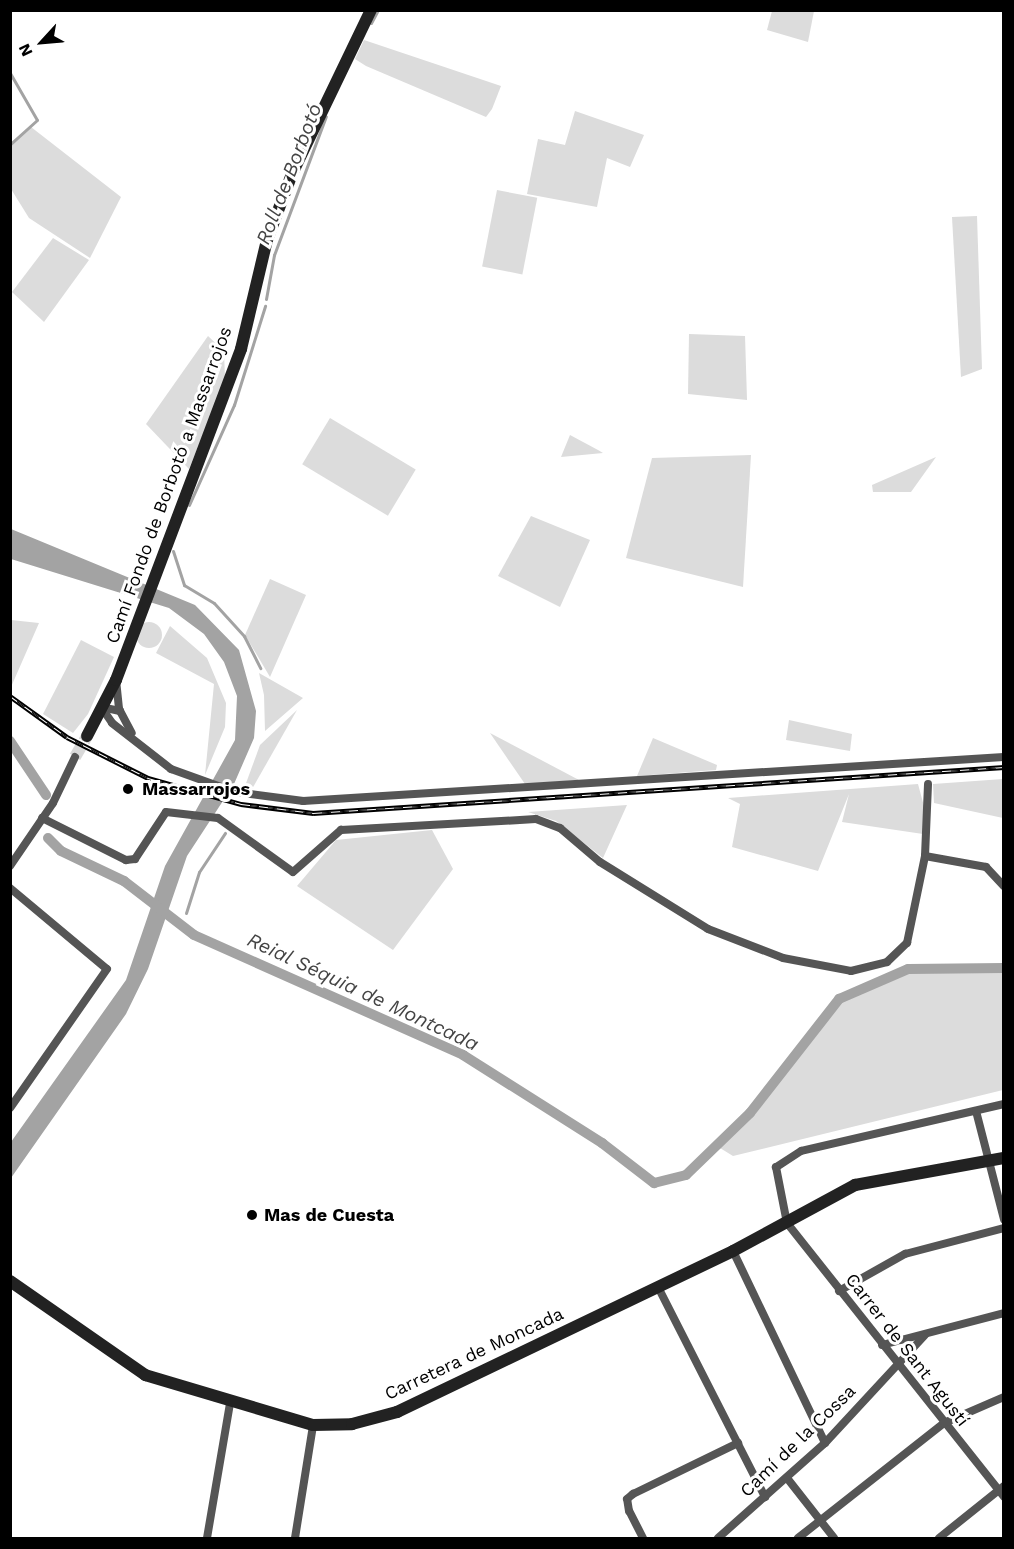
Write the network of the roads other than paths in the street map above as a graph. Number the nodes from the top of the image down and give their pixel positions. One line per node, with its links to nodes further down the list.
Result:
1 (371, 10): 2 (street, Camí Fondo de Borbotó a Massarrojos)
2 (116, 680): 3 (street, Camí Fondo de Borbotó a Massarrojos); 4 (street)
3 (101, 707): 4 (street); 5 (street); 6 (street, Camí Fondo de Borbotó a Massarrojos)
4 (120, 711): 7 (street)
5 (112, 723): 6 (street); 7 (street)
6 (87, 735)
7 (141, 745): 9 (street)
8 (75, 757): 11 (street)
9 (1004, 757)
10 (928, 784): 12 (street)
11 (42, 818): 12 (street); 13 (street)
12 (925, 856): 14 (street)
13 (10, 866)
14 (1004, 886)
15 (10, 888): 17 (street)
16 (1004, 1104): 18 (street)
17 (10, 1108)
18 (976, 1111): 19 (street); 22 (street)
19 (987, 1158): 20 (street, Carretera de Moncada); 21 (street); 22 (street, Carretera de Moncada)
20 (1004, 1158)
21 (1004, 1219)
22 (787, 1223): 24 (street, Carretera de Moncada); 27 (street, Carrer de Sant Agustí)
23 (1004, 1228): 27 (street)
24 (733, 1251): 26 (street, Carretera de Moncada); 37 (street)
25 (10, 1281): 33 (street, Carretera de Moncada)
26 (658, 1287): 35 (street, Carretera de Moncada); 36 (street)
27 (839, 1291): 30 (street, Carrer de Sant Agustí)
28 (1004, 1313): 29 (street)
29 (925, 1335): 30 (street); 31 (street, Camí de la Cossa)
30 (882, 1345): 31 (street, Carrer de Sant Agustí)
31 (900, 1366): 34 (street, Carrer de Sant Agustí); 37 (street, Camí de la Cossa)
32 (1004, 1397): 34 (street)
33 (230, 1404): 35 (street, Carretera de Moncada); 42 (street)
34 (944, 1423): 39 (street, Carrer de Sant Agustí); 41 (street)
35 (313, 1425): 43 (street)
36 (738, 1443): 40 (street); 44 (street)
37 (825, 1443): 38 (street, Camí de la Cossa)
38 (788, 1479): 40 (street, Camí de la Cossa); 41 (street)
39 (1002, 1491): 48 (street)
40 (765, 1497): 45 (street, Camí de la Cossa)
41 (820, 1521): 46 (street); 47 (street)
42 (207, 1539)
43 (295, 1539)
44 (643, 1539)
45 (718, 1539)
46 (798, 1539)
47 (834, 1539)
48 (939, 1539)

